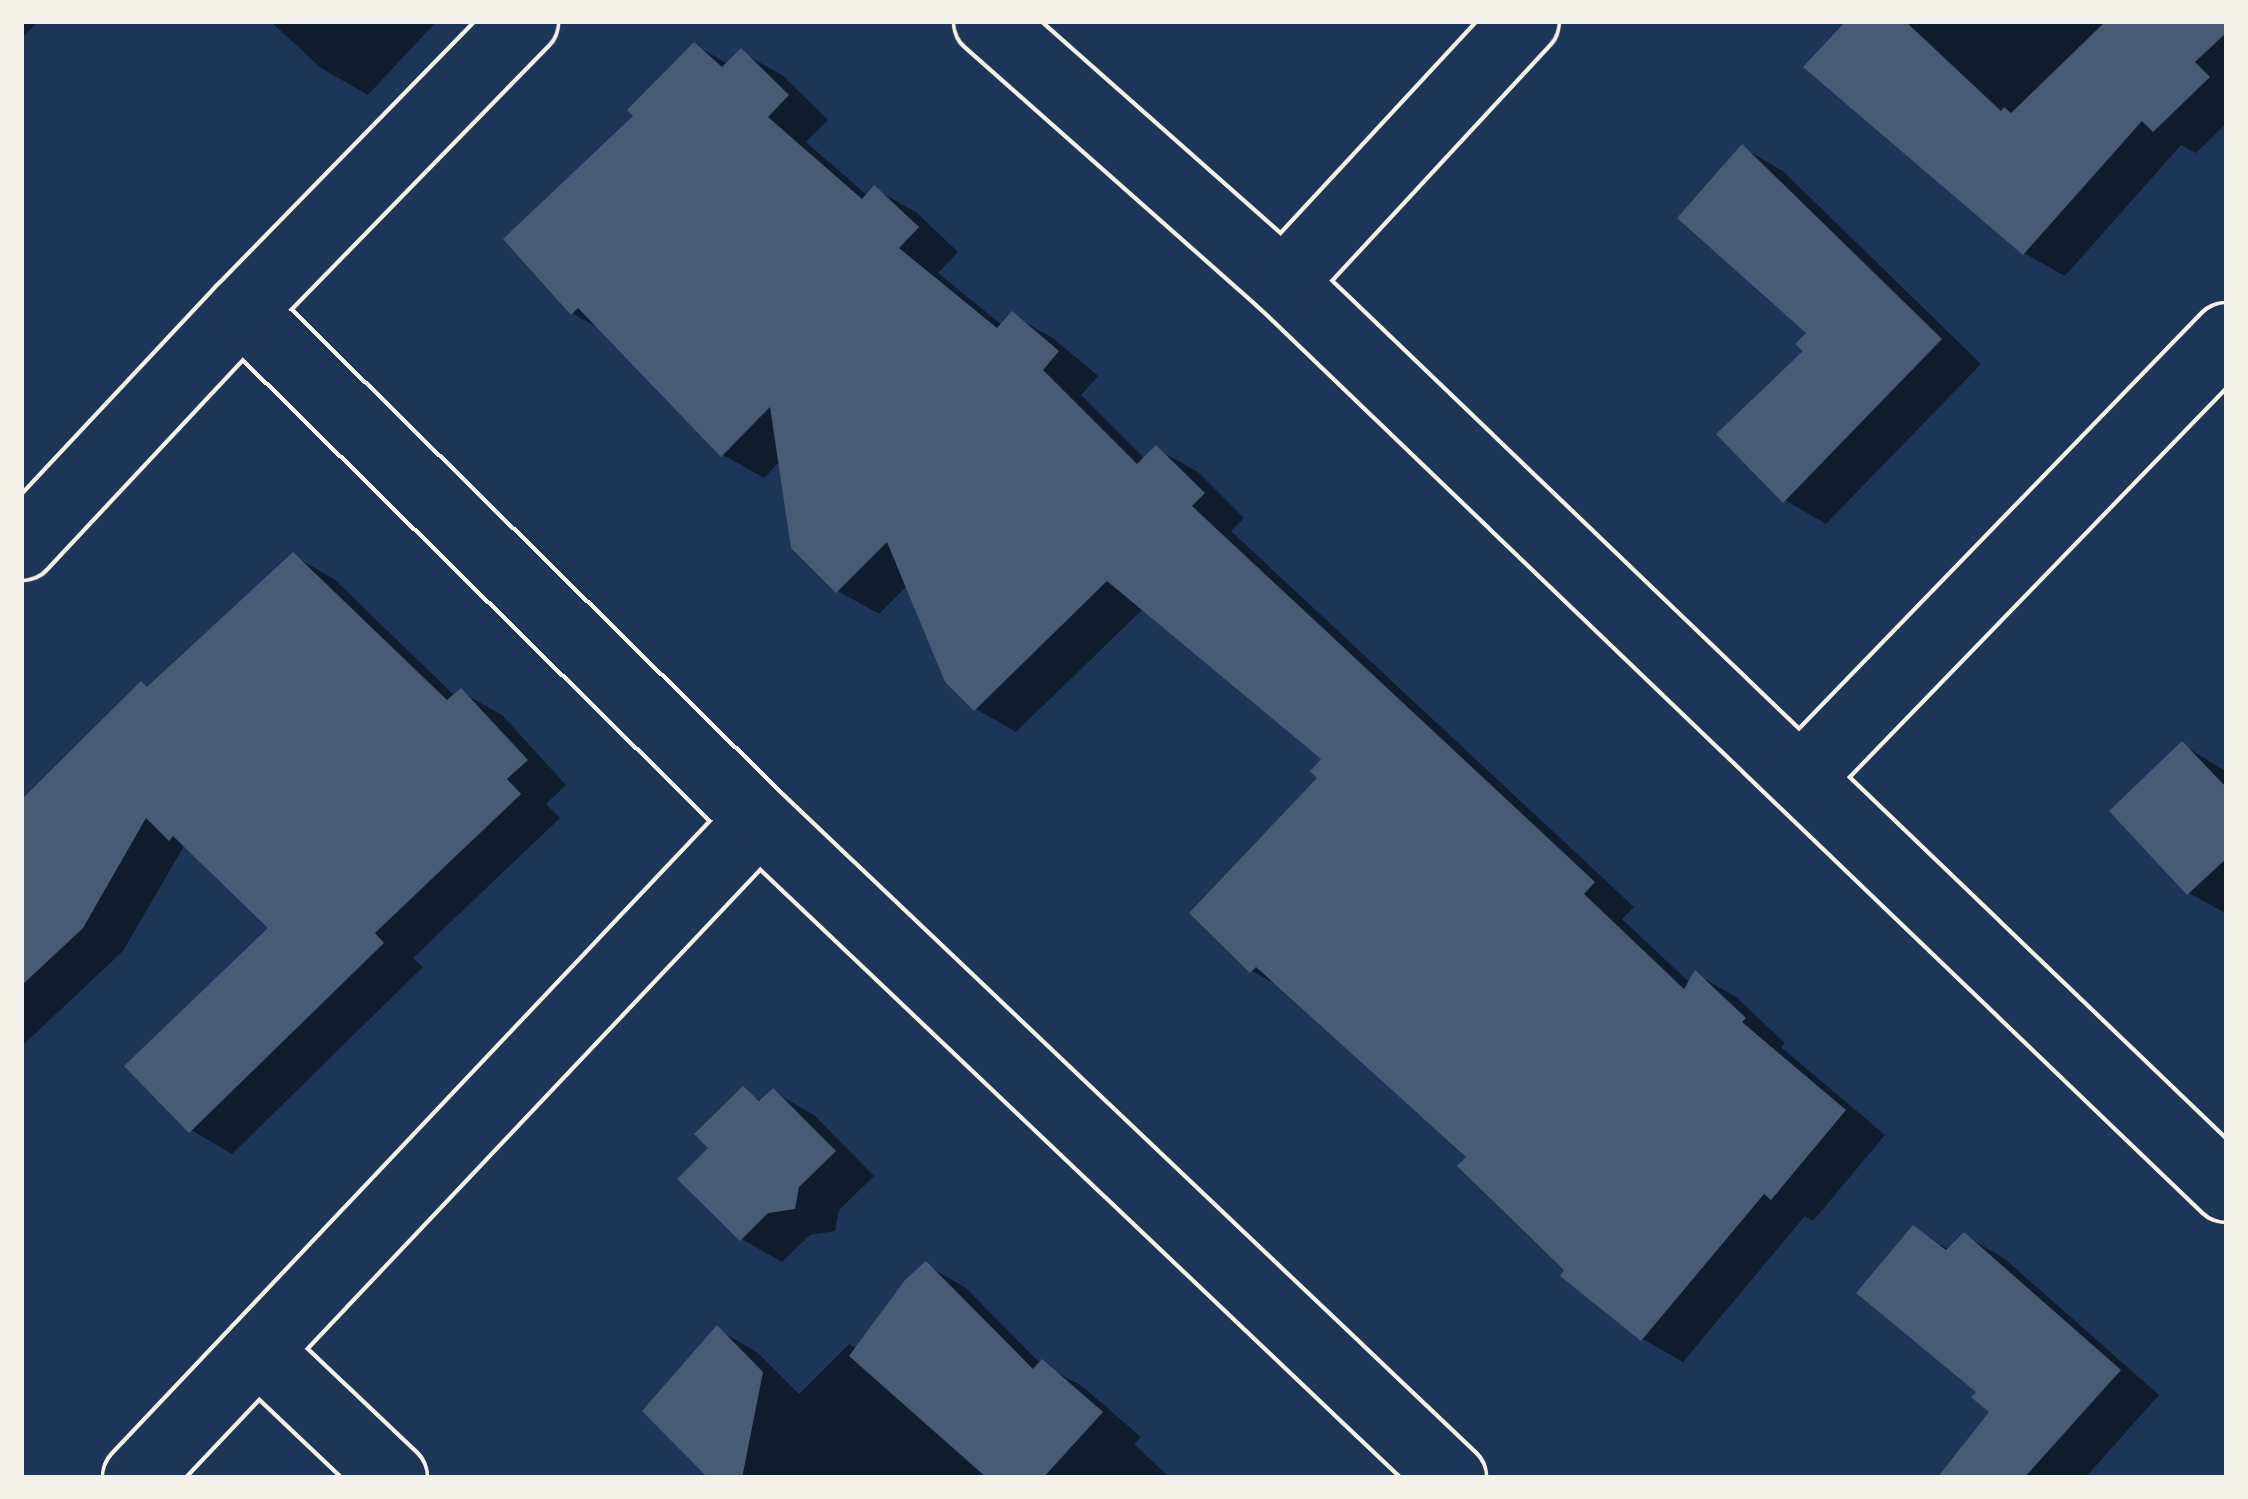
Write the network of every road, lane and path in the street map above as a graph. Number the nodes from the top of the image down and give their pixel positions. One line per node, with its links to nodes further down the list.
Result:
1 (524, 21): 5 (street)
2 (988, 21): 4 (street)
3 (1525, 21): 4 (street)
4 (1283, 282): 8 (street)
5 (242, 310): 7 (street); 9 (street)
6 (2227, 337): 8 (street)
7 (21, 547)
8 (1800, 778): 10 (street)
9 (759, 820): 11 (street); 14 (street)
10 (2227, 1188)
11 (258, 1350): 12 (street); 13 (street)
12 (137, 1478)
13 (393, 1478)
14 (1452, 1478)

